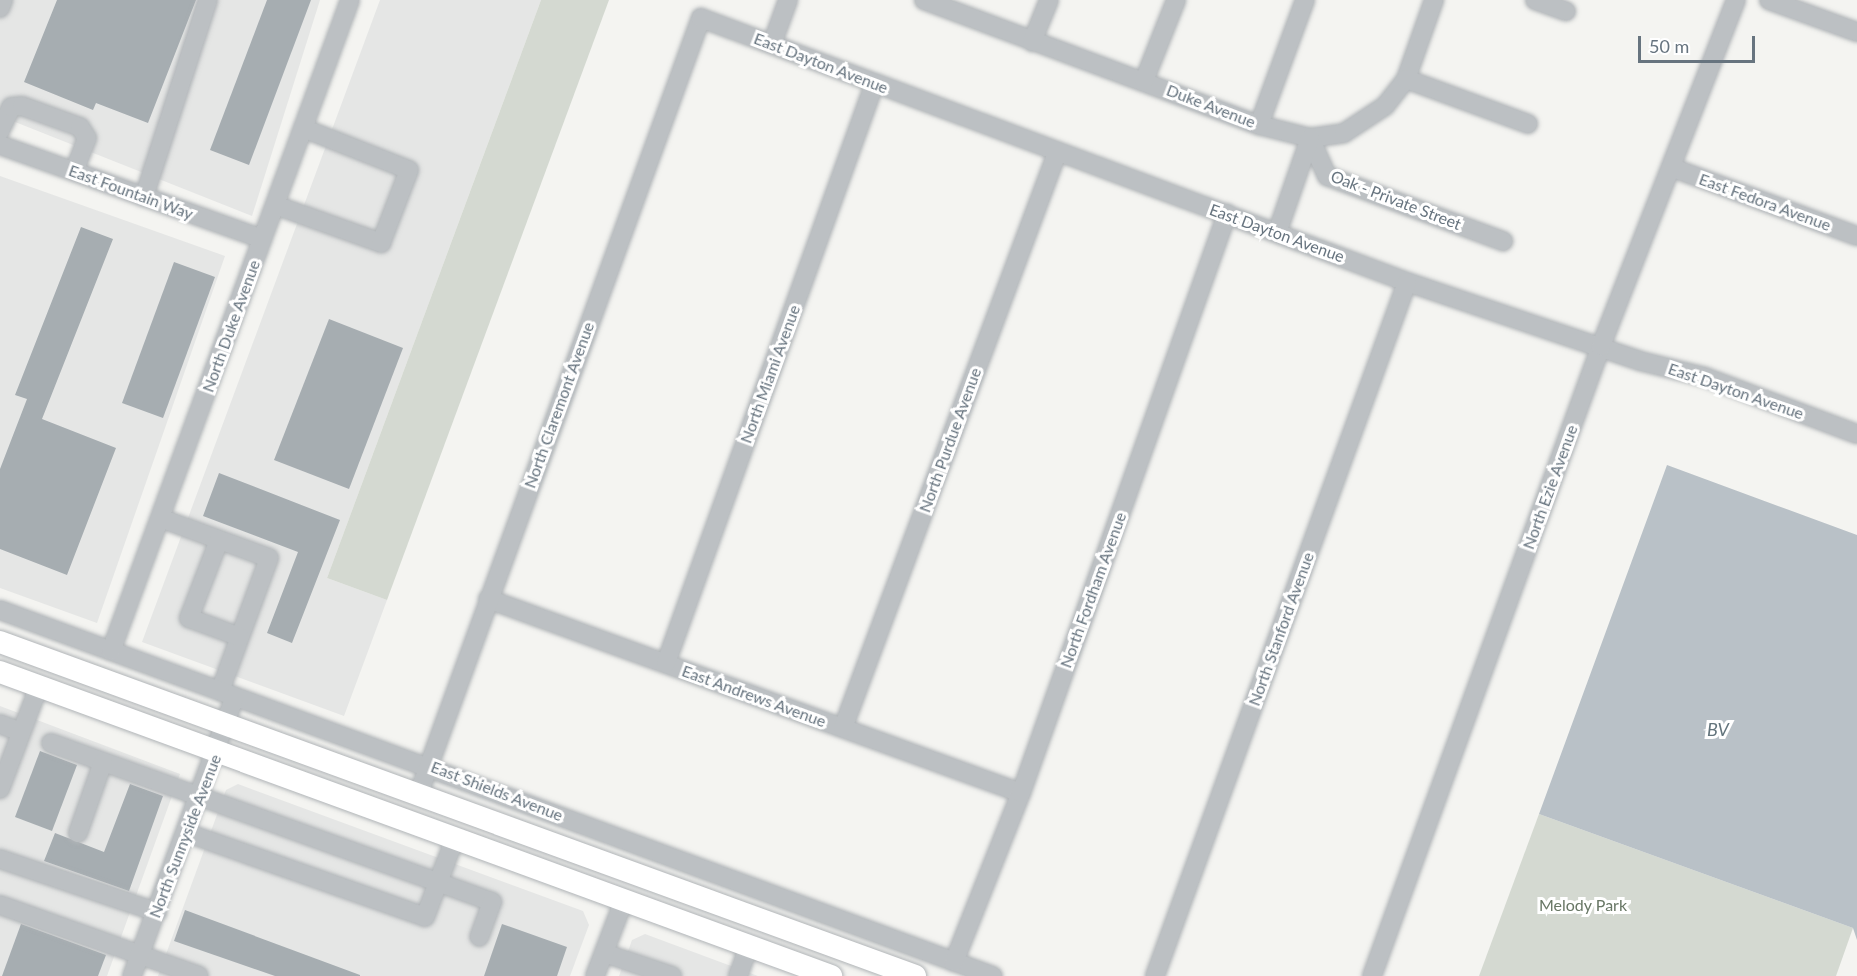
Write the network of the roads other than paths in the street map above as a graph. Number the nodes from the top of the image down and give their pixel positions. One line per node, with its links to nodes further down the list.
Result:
1 (3, 0): 13 (street)
2 (208, 0): 31 (street)
3 (350, 0): 24 (street, North Duke Avenue)
4 (924, 0): 17 (street, Duke Avenue)
5 (1049, 0): 17 (street)
6 (1176, 0): 20 (street)
7 (1305, 0): 23 (street)
8 (1434, 0): 19 (street, Duke Avenue)
9 (1535, 0): 14 (street)
10 (1736, 0): 29 (street, North Ezie Avenue)
11 (1769, 0): 16 (street)
12 (787, 3): 18 (street)
13 (0, 8)
14 (1566, 11)
15 (701, 18): 18 (street, East Dayton Avenue); 43 (street, North Claremont Avenue)
16 (1857, 32)
17 (1032, 42): 20 (street, Duke Avenue)
18 (772, 44): 21 (street, East Dayton Avenue)
19 (1406, 79): 22 (street); 26 (street, Duke Avenue)
20 (1144, 81): 23 (street, Duke Avenue)
21 (874, 85): 28 (street, East Dayton Avenue); 48 (street, North Miami Avenue)
22 (1528, 124)
23 (1259, 125): 26 (street, Duke Avenue)
24 (303, 129): 32 (street, North Duke Avenue); 32 (street)
25 (0, 131): 30 (street)
26 (1310, 138): 34 (street); 37 (street, Oak - Private Street)
27 (0, 145): 30 (street, East Fountain Way)
28 (1057, 153): 33 (street, East Dayton Avenue); 54 (street, North Purdue Avenue)
29 (1673, 168): 35 (street, East Fedora Avenue); 39 (street, North Ezie Avenue)
30 (74, 172): 31 (street, East Fountain Way)
31 (144, 197): 36 (street, East Fountain Way)
32 (275, 205): 36 (street, North Duke Avenue)
33 (1227, 214): 34 (street, East Dayton Avenue); 62 (street, North Fordham Avenue)
34 (1277, 233): 38 (street, East Dayton Avenue)
35 (1857, 236)
36 (262, 240): 41 (street, North Duke Avenue)
37 (1503, 241)
38 (1407, 282): 39 (street, East Dayton Avenue); 84 (street, North Stanford Avenue)
39 (1601, 346): 40 (street, East Dayton Avenue); 85 (street, North Ezie Avenue)
40 (1857, 434)
41 (160, 518): 42 (street); 47 (street, North Duke Avenue)
42 (219, 540): 45 (street, North Sunnyside Avenue); 45 (street)
43 (488, 599): 48 (street, East Andrews Avenue); 59 (street, North Claremont Avenue)
44 (0, 610): 47 (street, East Shields Avenue)
45 (240, 637): 51 (street, North Sunnyside Avenue)
46 (0, 642): 53 (main road, East Shields Avenue)
47 (111, 651): 51 (street, East Shields Avenue)
48 (666, 663): 54 (street, East Andrews Avenue)
49 (0, 672): 50 (main road)
50 (39, 686): 55 (street); 57 (main road)
51 (227, 693): 53 (street, North Sunnyside Avenue); 59 (street, East Shields Avenue)
52 (0, 724): 55 (street)
53 (226, 726): 57 (street, North Sunnyside Avenue); 61 (main road, East Shields Avenue)
54 (843, 728): 62 (street, East Andrews Avenue)
55 (21, 732): 60 (street)
56 (51, 743): 58 (street)
57 (218, 751): 63 (street, North Sunnyside Avenue); 66 (main road)
58 (103, 762): 63 (street); 64 (street)
59 (429, 765): 61 (street, North Claremont Avenue); 76 (street, East Shields Avenue)
60 (0, 789)
61 (419, 793): 82 (main road, East Shields Avenue)
62 (1021, 793): 76 (street, North Fordham Avenue)
63 (200, 796): 65 (street, North Sunnyside Avenue); 68 (street)
64 (78, 833)
65 (187, 833): 68 (street); 71 (street, North Sunnyside Avenue)
66 (455, 838): 68 (street); 69 (main road)
67 (0, 859): 71 (street)
68 (438, 882): 72 (street)
69 (624, 900): 73 (street); 75 (main road)
70 (0, 905): 74 (street)
71 (157, 912): 74 (street, North Sunnyside Avenue)
72 (479, 937)
73 (604, 953): 79 (street); 80 (street)
74 (140, 957): 77 (street, North Sunnyside Avenue); 78 (street)
75 (743, 962): 81 (main road)
76 (954, 962): 83 (street, East Shields Avenue)
77 (132, 976)
78 (199, 976)
79 (595, 976)
80 (672, 976)
81 (831, 976)
82 (915, 976)
83 (993, 976)
84 (1155, 976)
85 (1372, 976)

